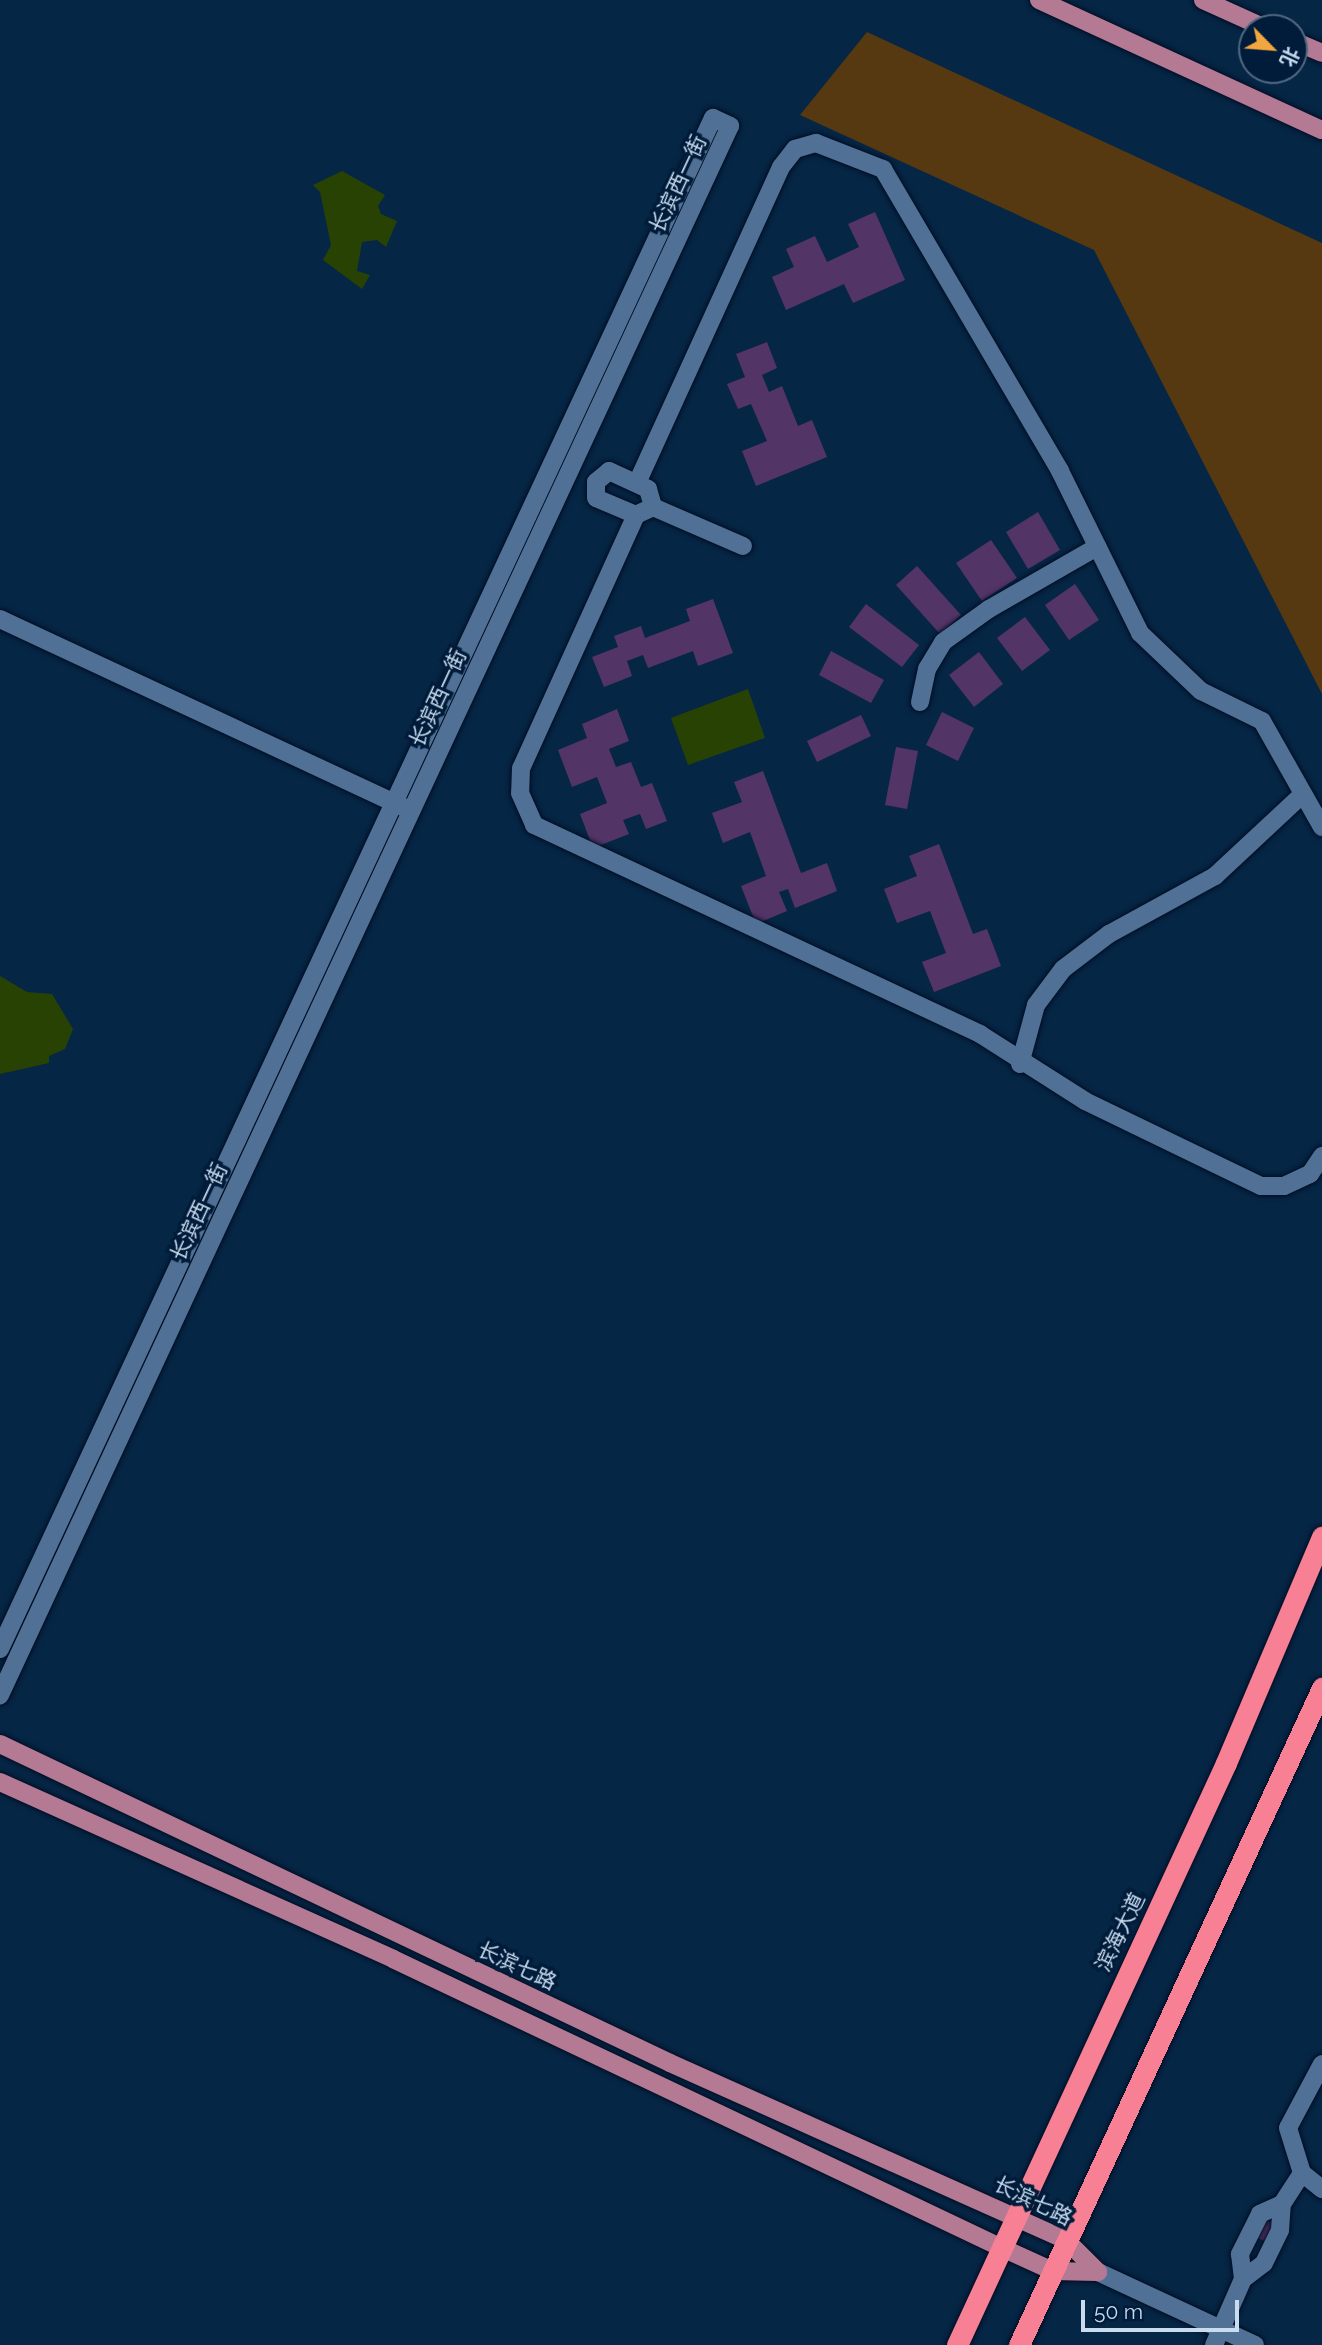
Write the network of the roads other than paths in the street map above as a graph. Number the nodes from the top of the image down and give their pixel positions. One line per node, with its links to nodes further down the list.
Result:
1 (1039, 0): 4 (main road)
2 (1203, 0): 3 (main road)
3 (1238, 16)
4 (1322, 130)
5 (569, 470): 6 (street); 15 (street, 长滨西一街); 15 (street, 长滨西一街)
6 (596, 482): 7 (street); 9 (street)
7 (637, 483): 8 (street); 11 (street)
8 (653, 507): 9 (street); 10 (street)
9 (636, 515): 17 (street)
10 (743, 546)
11 (1097, 547): 13 (street); 14 (street)
12 (0, 619): 15 (street)
13 (920, 702)
14 (1303, 794): 16 (street); 17 (street)
15 (402, 806): 20 (street, 长滨西一街); 22 (street, 长滨西一街)
16 (1322, 827)
17 (1020, 1064): 18 (street)
18 (1322, 1156)
19 (1322, 1538): 29 (highway, 滨海大道)
20 (0, 1649)
21 (1322, 1688): 30 (highway)
22 (0, 1695)
23 (0, 1744): 29 (main road, 长滨七路)
24 (0, 1782): 31 (main road)
25 (1322, 2064): 26 (street)
26 (1302, 2173): 27 (street); 28 (street)
27 (1322, 2189)
28 (1282, 2204): 34 (street); 34 (street)
29 (1014, 2216): 30 (main road, 长滨七路); 31 (highway, 滨海大道)
30 (1067, 2241): 32 (highway); 33 (main road, 长滨七路)
31 (1000, 2247): 32 (main road); 36 (highway, 滨海大道)
32 (1053, 2271): 33 (main road); 37 (highway)
33 (1098, 2272): 35 (street)
34 (1243, 2279): 35 (street)
35 (1218, 2337): 38 (street)
36 (957, 2345)
37 (1019, 2345)
38 (1255, 2345)

